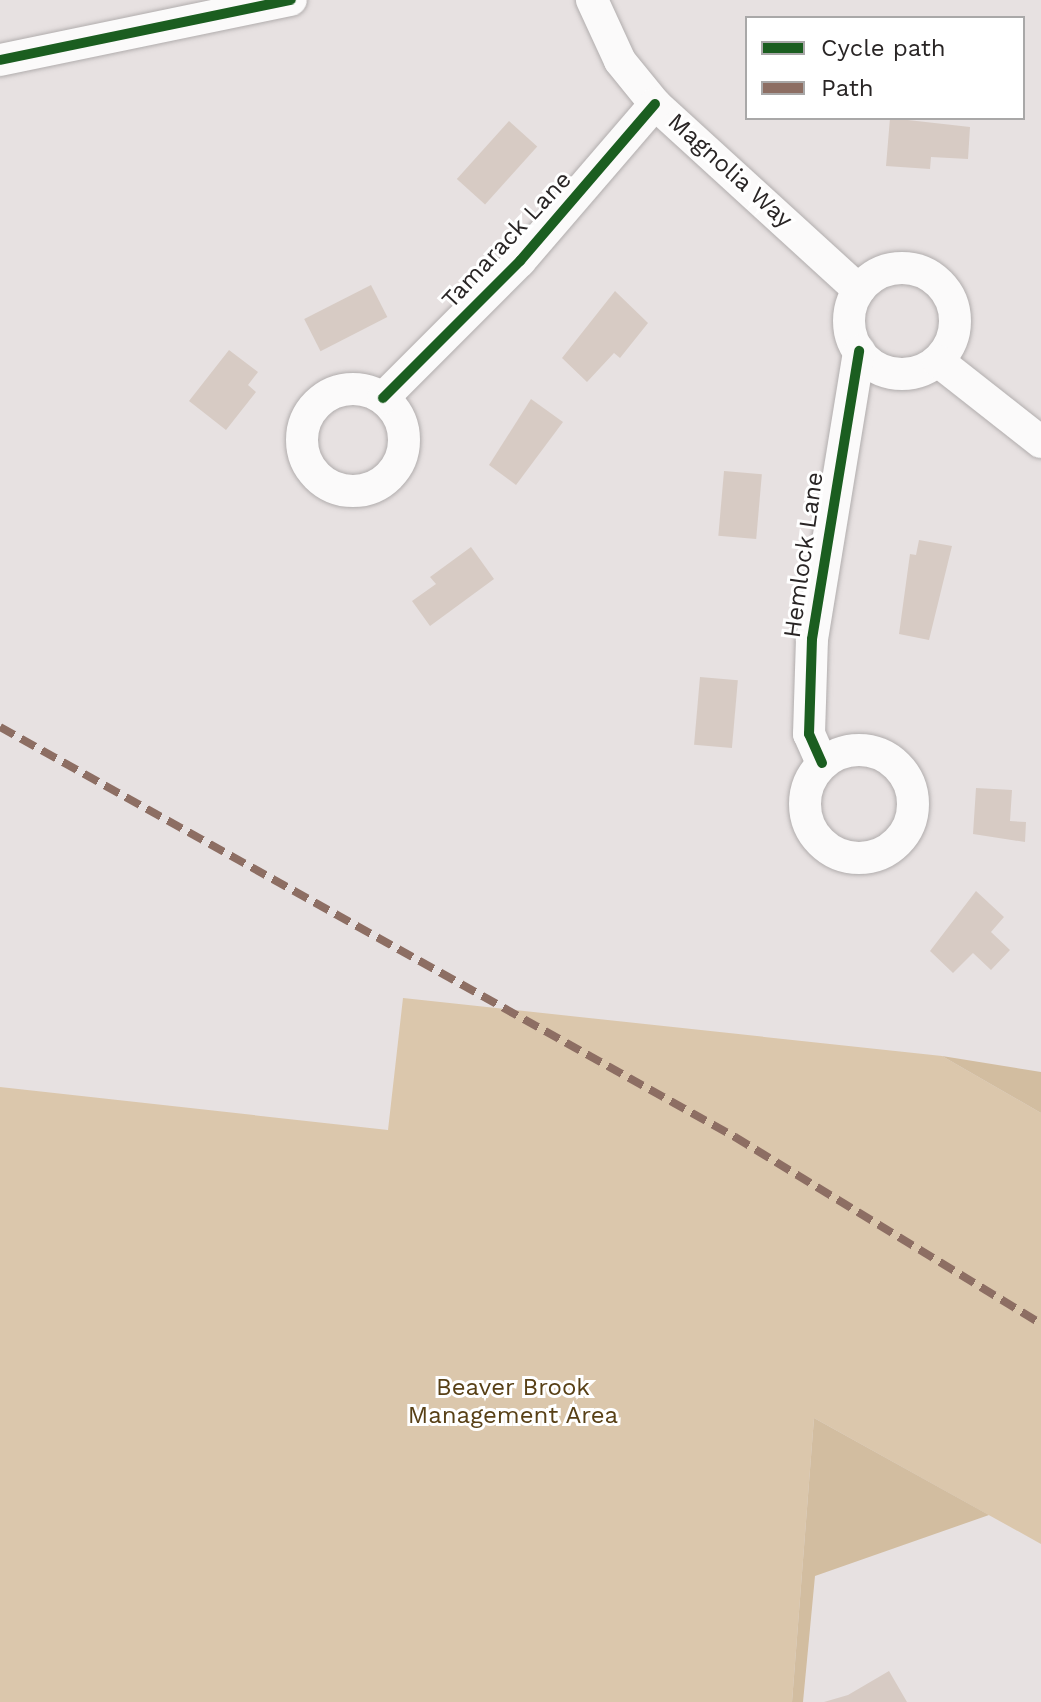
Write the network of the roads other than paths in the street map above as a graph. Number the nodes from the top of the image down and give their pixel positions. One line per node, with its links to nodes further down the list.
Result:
1 (291, 0): 3 (street)
2 (592, 0): 4 (street, Magnolia Way)
3 (0, 60)
4 (655, 104): 5 (street, Magnolia Way); 8 (street, Tamarack Lane)
5 (859, 290): 6 (street); 7 (street)
6 (859, 351): 7 (street); 10 (street, Hemlock Lane)
7 (938, 361): 9 (street)
8 (383, 398)
9 (1041, 442)
10 (822, 763)

